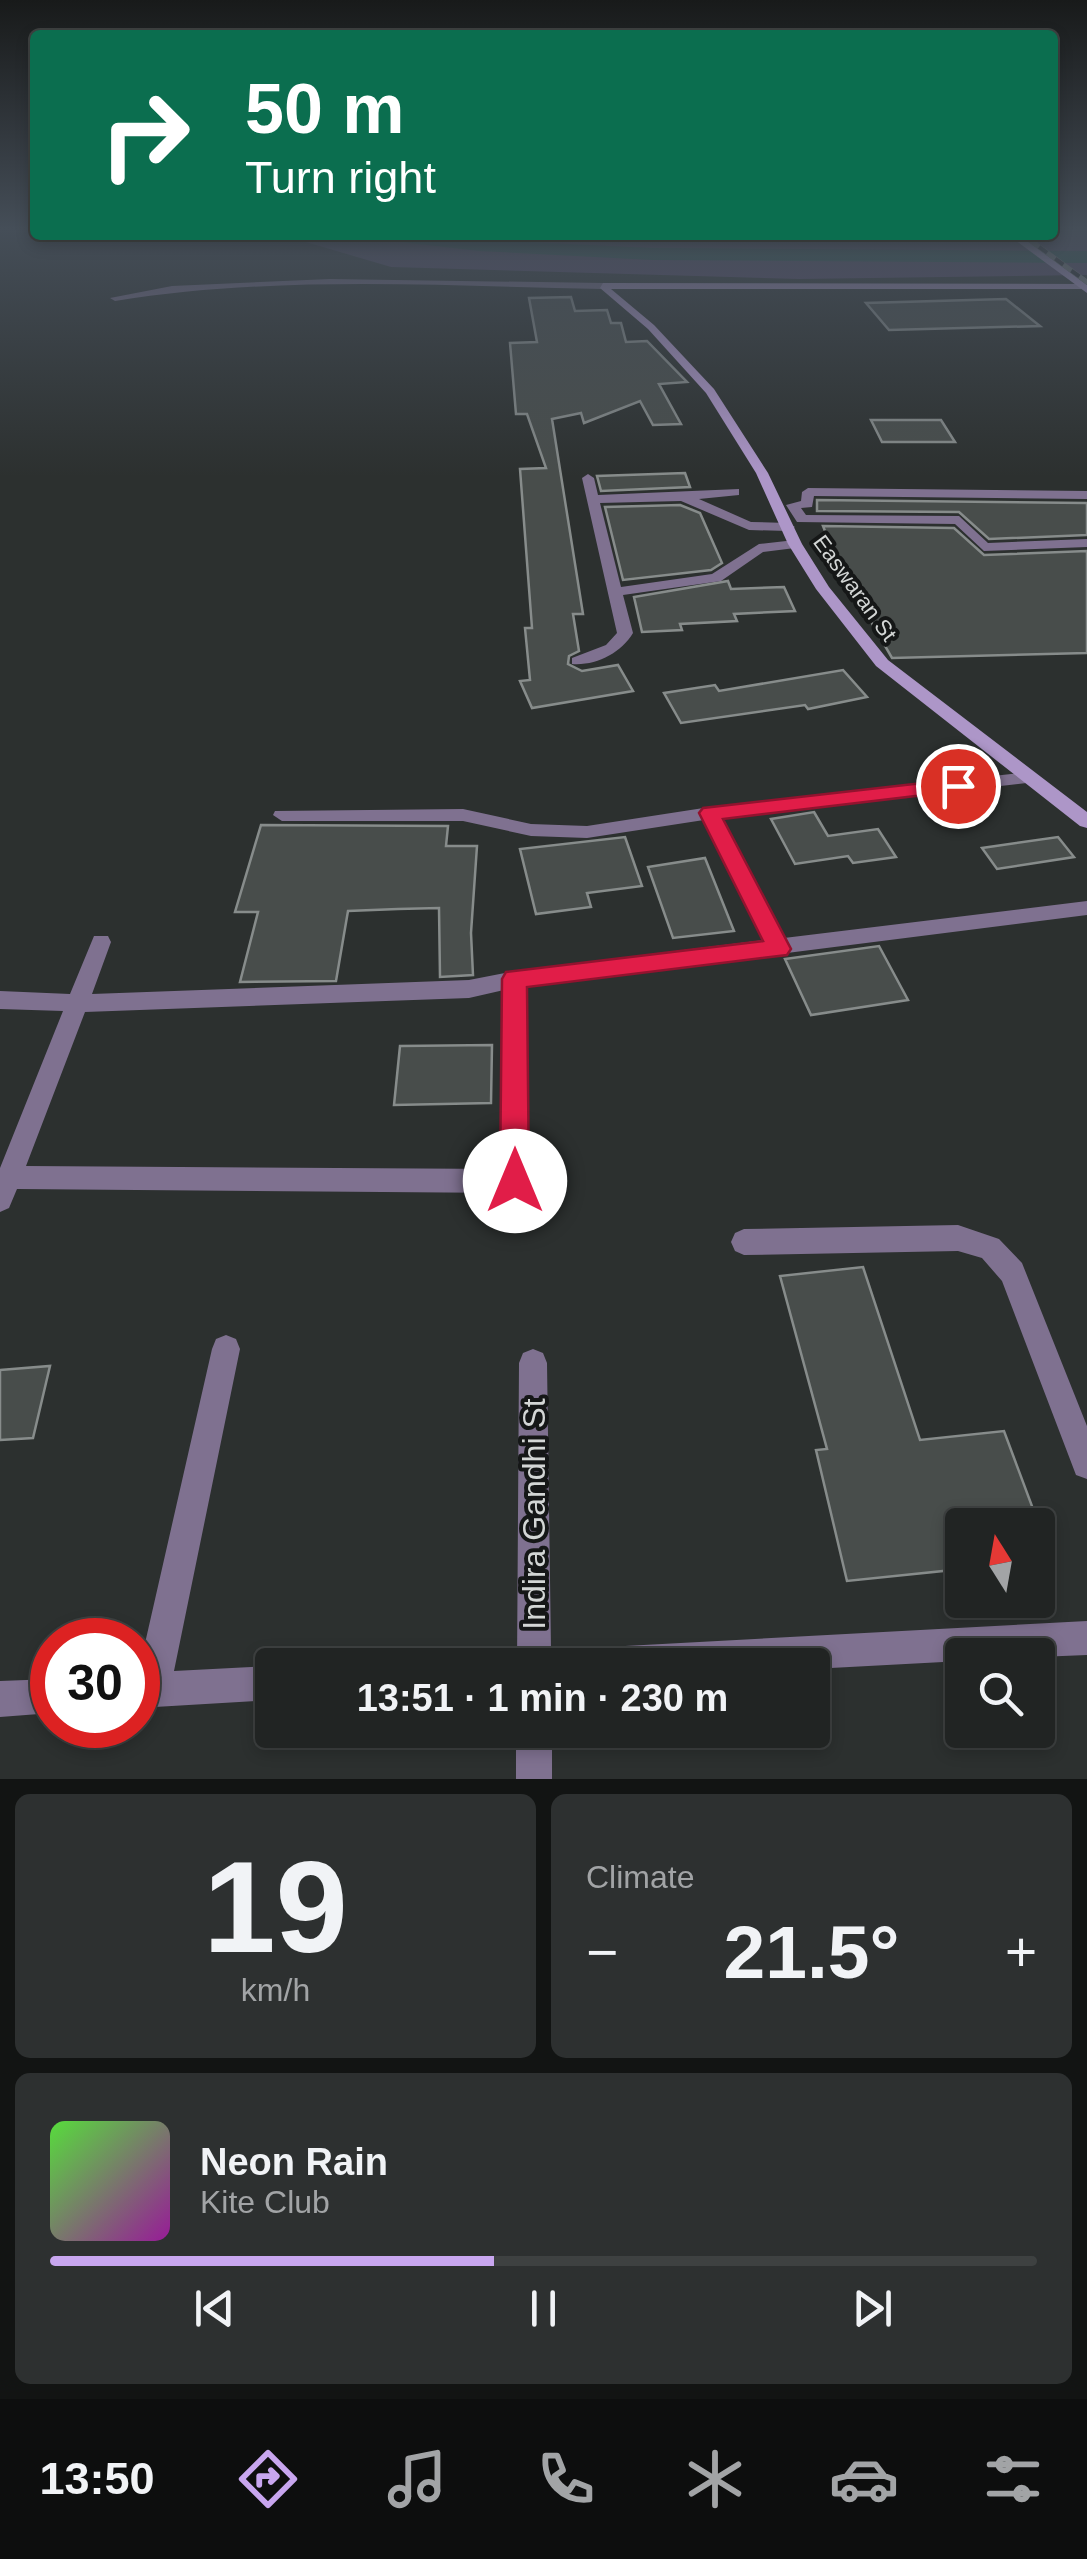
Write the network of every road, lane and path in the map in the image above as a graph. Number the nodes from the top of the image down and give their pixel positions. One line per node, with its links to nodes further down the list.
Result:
1 (631, 311): 7 (street, Easwaran St)
2 (588, 478): 6 (street)
3 (734, 492): 5 (street)
4 (1087, 495): 7 (street)
5 (683, 497): 6 (street); 7 (street)
6 (592, 499): 10 (street)
7 (790, 519): 8 (street); 9 (street, Easwaran St)
8 (1087, 543)
9 (795, 544): 10 (street); 12 (street, Easwaran St)
10 (615, 592): 11 (street)
11 (578, 661)
12 (1029, 778): 13 (street); 15 (street, Easwaran St)
13 (710, 813): 14 (street); 18 (street)
14 (282, 815)
15 (1087, 822)
16 (1087, 908): 18 (street)
17 (101, 942): 21 (street)
18 (778, 949): 19 (street)
19 (514, 979): 21 (street); 22 (street)
20 (0, 1000): 21 (street)
21 (79, 1002): 22 (street)
22 (4, 1189)
23 (744, 1242): 26 (street)
24 (226, 1349): 27 (street)
25 (534, 1364): 29 (street, Indira Gandhi St)
26 (1087, 1464)
27 (160, 1628)
28 (1087, 1638): 30 (street)
29 (534, 1648)
30 (830, 1651)
31 (255, 1683): 32 (street)
32 (160, 1690)
33 (30, 1697): 34 (street)
34 (0, 1699)
35 (534, 1748): 36 (street)
36 (534, 1779)

